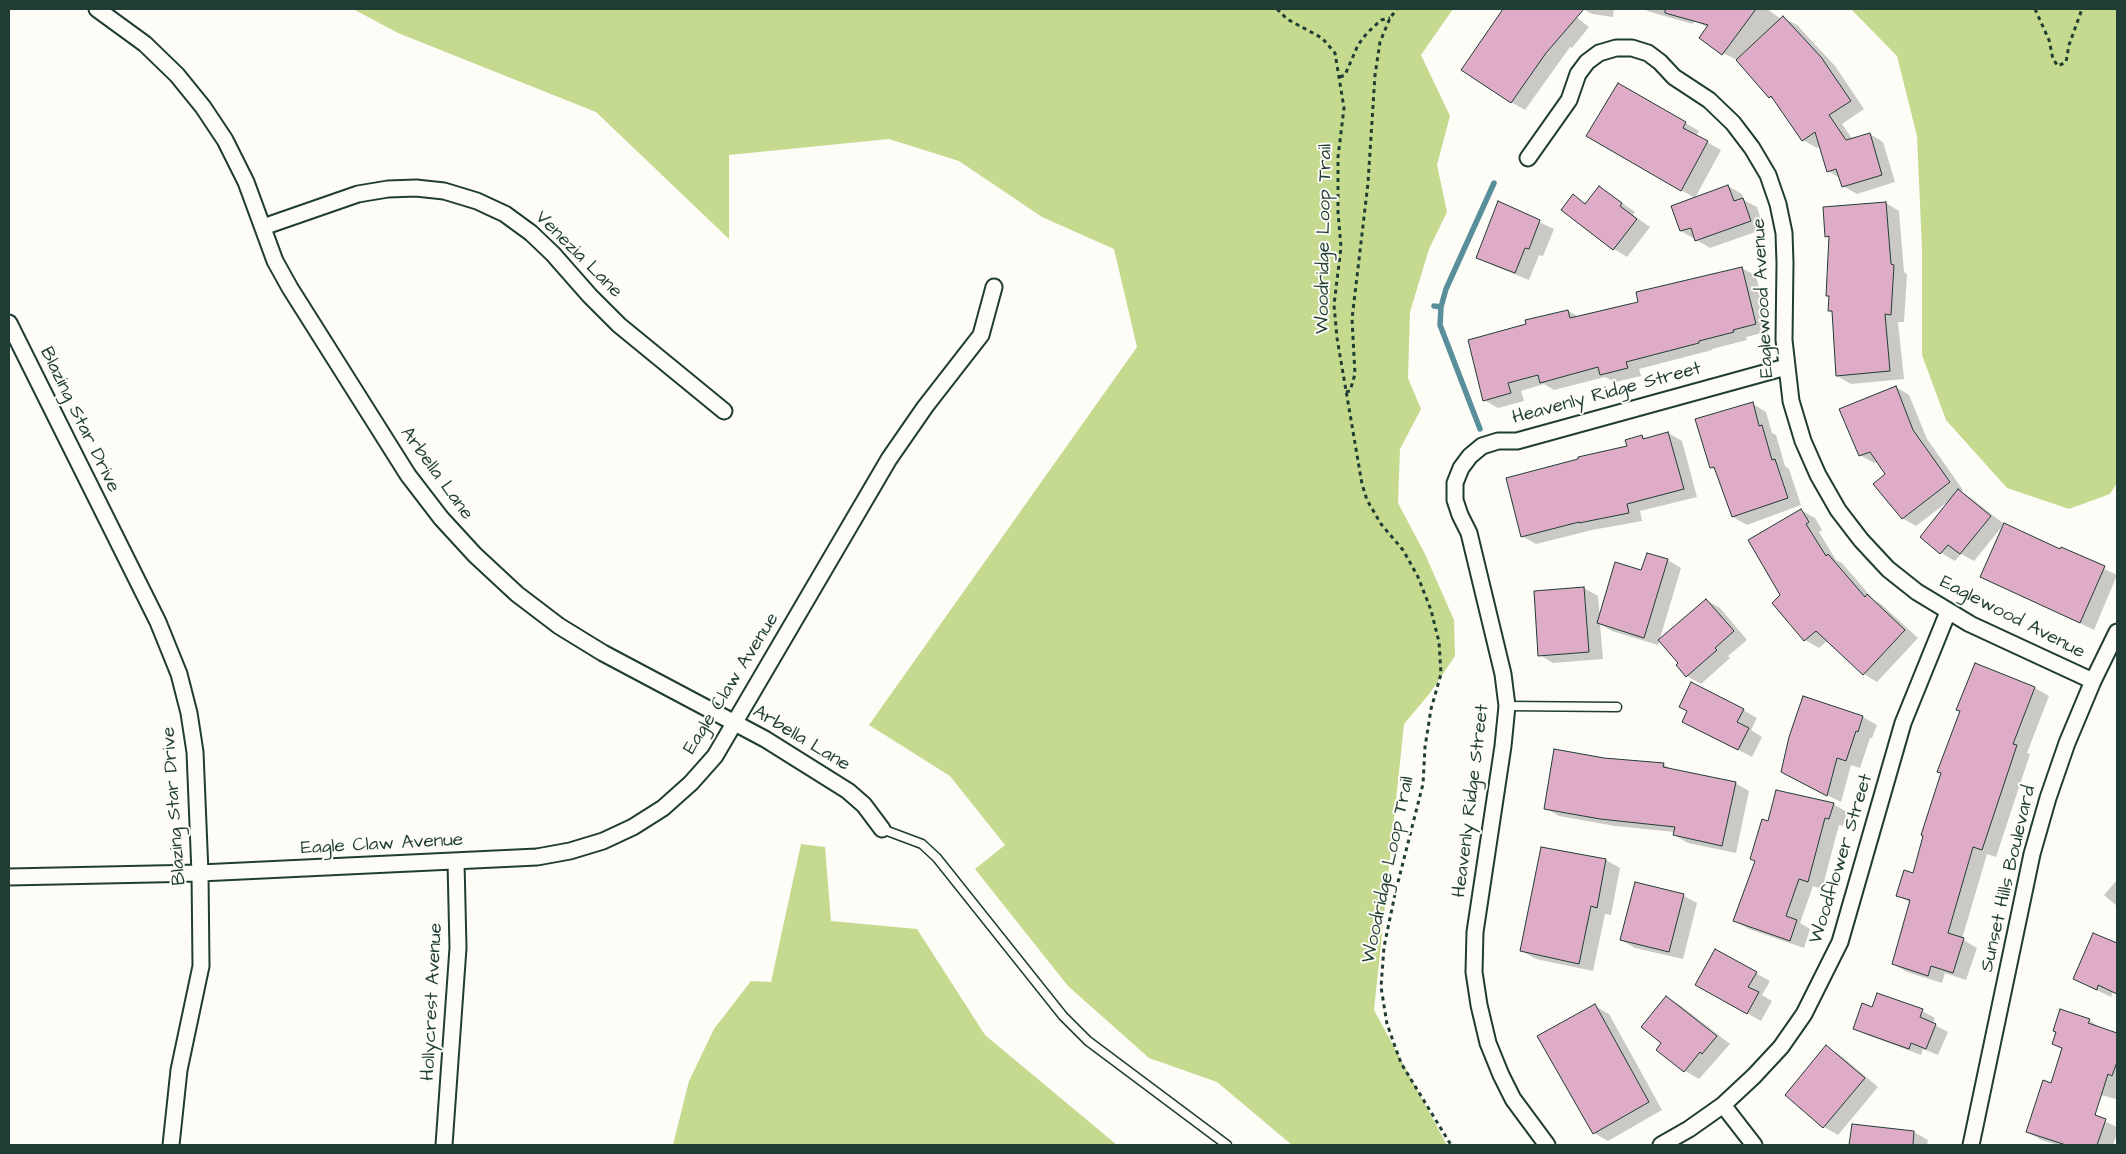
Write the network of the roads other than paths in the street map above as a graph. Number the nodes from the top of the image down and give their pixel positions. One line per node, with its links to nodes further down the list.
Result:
1 (97, 9): 3 (street, Arbella Lane)
2 (1528, 158): 6 (street, Eaglewood Avenue)
3 (262, 227): 7 (street, Venezia Lane); 13 (street, Arbella Lane)
4 (994, 286): 13 (street, Eagle Claw Avenue)
5 (9, 323): 16 (street, Blazing Star Drive)
6 (1786, 367): 8 (street, Eaglewood Avenue); 11 (street, Heavenly Ridge Street)
7 (724, 411)
8 (1948, 612): 10 (street, Eaglewood Avenue); 18 (street, Woodflower Street)
9 (2117, 632): 10 (street, Sunset Hills Boulevard)
10 (2093, 682): 25 (street, Sunset Hills Boulevard)
11 (1507, 706): 12 (lane); 22 (street, Heavenly Ridge Street)
12 (1617, 707)
13 (736, 723): 14 (street, Arbella Lane); 15 (street, Eagle Claw Avenue)
14 (882, 829): 21 (lane)
15 (456, 862): 16 (street, Eagle Claw Avenue); 20 (street, Hollycrest Avenue)
16 (200, 873): 17 (street, Eagle Claw Avenue); 19 (street, Blazing Star Drive)
17 (9, 877)
18 (1722, 1105): 23 (street, Woodflower Street); 24 (street)
19 (171, 1145)
20 (444, 1145)
21 (1226, 1145)
22 (1546, 1145)
23 (1661, 1145)
24 (1754, 1145)
25 (1971, 1145)

